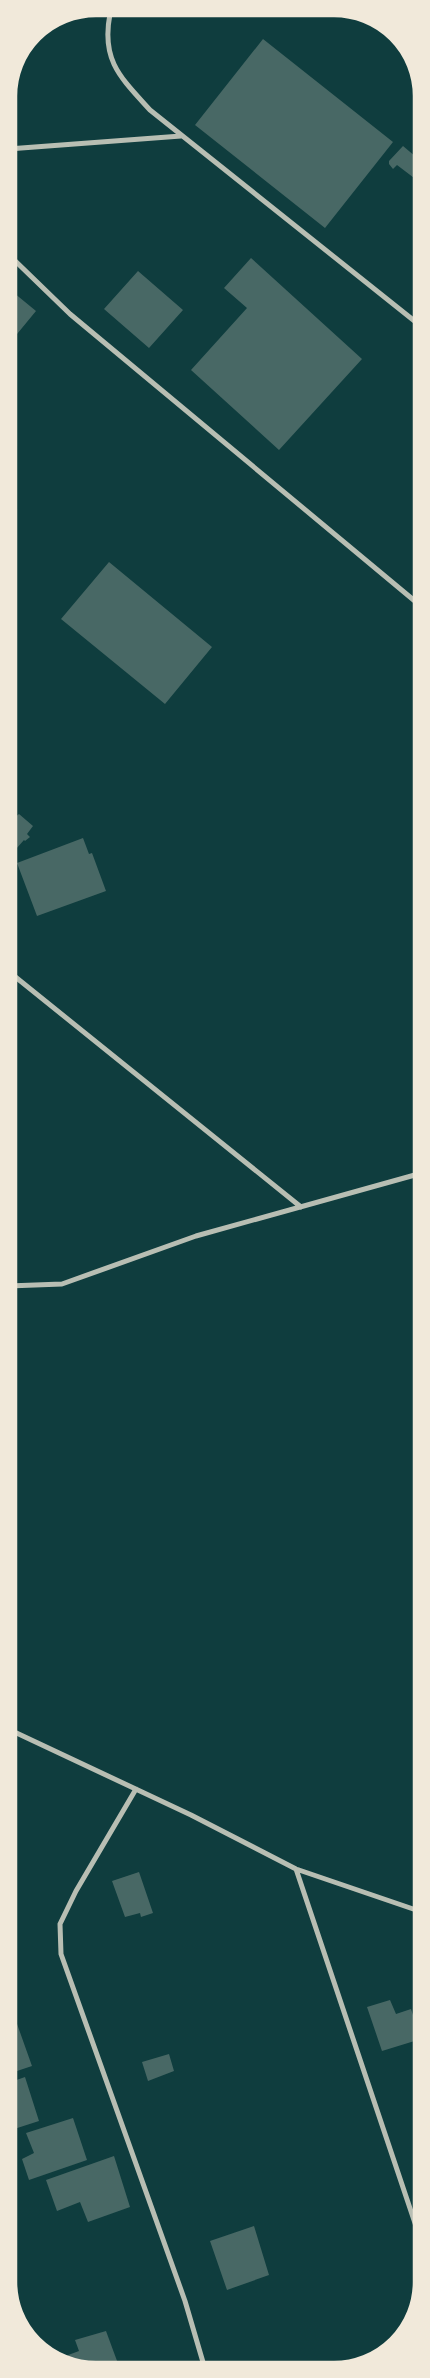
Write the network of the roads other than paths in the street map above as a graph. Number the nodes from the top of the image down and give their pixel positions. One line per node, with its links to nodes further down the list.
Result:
1 (110, 16): 2 (street)
2 (182, 136): 3 (street); 5 (street)
3 (16, 148)
4 (16, 262): 6 (street)
5 (414, 321)
6 (414, 600)
7 (16, 977): 9 (street)
8 (414, 1175): 9 (street)
9 (301, 1207): 10 (street)
10 (16, 1286)
11 (16, 1734): 12 (street)
12 (136, 1789): 13 (street); 16 (street)
13 (296, 1869): 14 (street); 15 (street)
14 (414, 1909)
15 (414, 2220)
16 (203, 2362)

